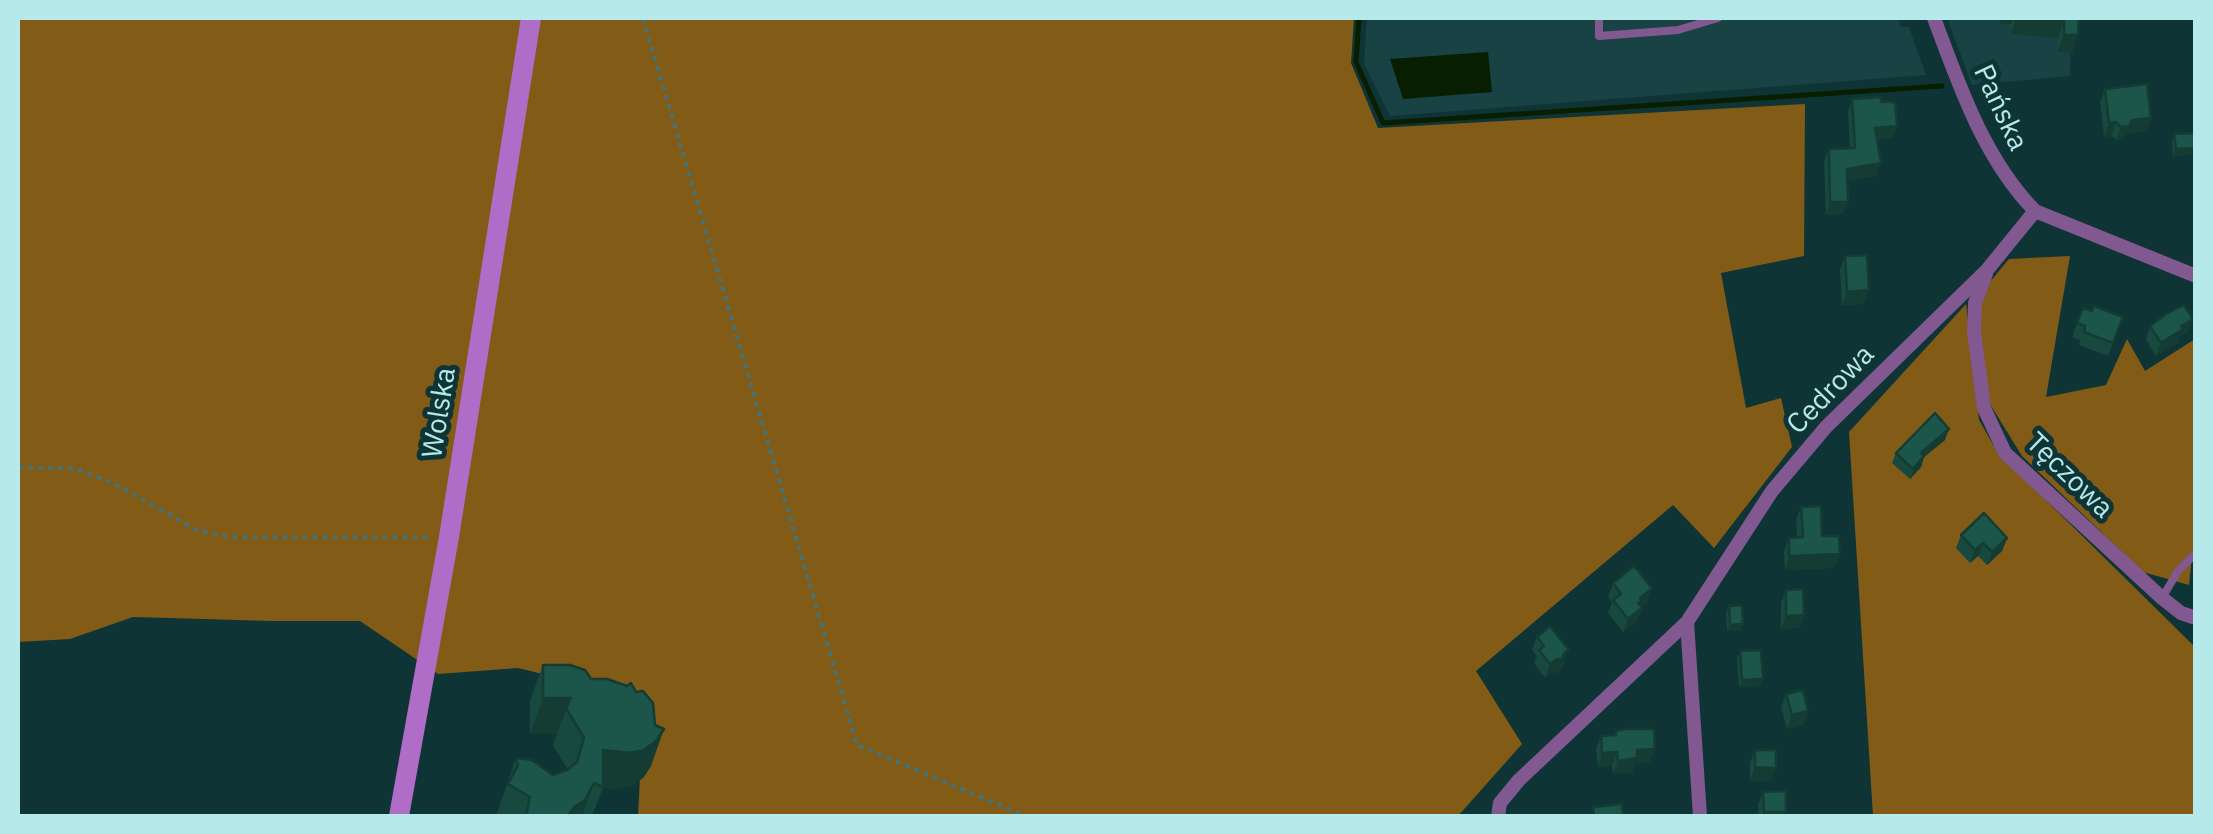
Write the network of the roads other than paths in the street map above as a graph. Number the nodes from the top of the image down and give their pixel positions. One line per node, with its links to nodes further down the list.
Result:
1 (531, 18): 13 (street, Wolska)
2 (1598, 18): 3 (lane)
3 (1718, 18)
4 (1934, 18): 5 (street, Pańska)
5 (2035, 212): 6 (street, Cedrowa); 7 (street)
6 (1987, 270): 9 (street, Tęczowa); 11 (street, Cedrowa)
7 (2196, 276)
8 (2196, 553): 9 (lane)
9 (2162, 598): 10 (street, Tęczowa)
10 (2196, 618)
11 (1687, 622): 12 (street, Cedrowa); 14 (street)
12 (1499, 810)
13 (398, 816)
14 (1700, 816)

